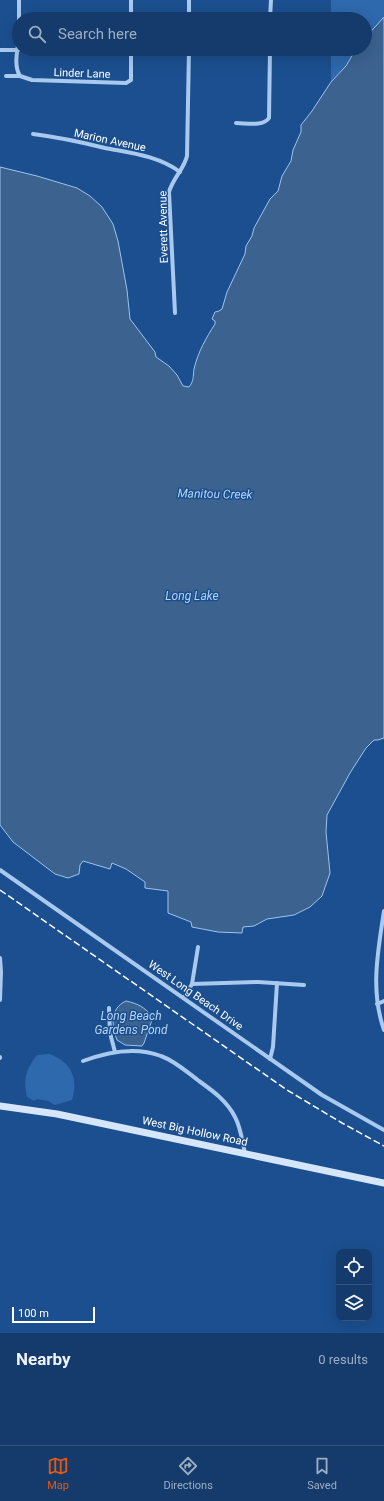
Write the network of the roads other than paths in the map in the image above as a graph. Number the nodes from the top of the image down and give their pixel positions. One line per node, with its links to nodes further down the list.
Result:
1 (19, 0): 5 (street)
2 (131, 0): 6 (street)
3 (189, 0): 7 (street)
4 (271, 0): 8 (street)
5 (19, 12)
6 (131, 12)
7 (189, 12)
8 (270, 12)
9 (0, 50): 10 (street)
10 (12, 50)
11 (18, 56): 16 (street)
12 (131, 56): 16 (street, Linder Lane)
13 (189, 56): 19 (street, Everett Avenue)
14 (270, 56): 17 (street)
15 (6, 76): 16 (street, Linder Lane)
16 (20, 76)
17 (236, 123)
18 (33, 134): 19 (street, Marion Avenue)
19 (180, 172): 20 (street, Everett Avenue)
20 (175, 313)
21 (0, 870): 28 (street, West Long Beach Drive)
22 (384, 911): 31 (street)
23 (198, 947): 26 (street)
24 (0, 958): 29 (street)
25 (277, 983): 26 (street); 27 (street); 36 (street)
26 (192, 984): 28 (street)
27 (304, 985)
28 (184, 998): 36 (street, West Long Beach Drive)
29 (0, 1000)
30 (384, 1002): 31 (street)
31 (377, 1004): 32 (street); 34 (street)
32 (384, 1006)
33 (109, 1008): 35 (street)
34 (384, 1030)
35 (115, 1052): 37 (street); 40 (street)
36 (270, 1059): 39 (street, West Long Beach Drive)
37 (83, 1061)
38 (0, 1106): 40 (main road, West Big Hollow Road)
39 (384, 1130)
40 (245, 1153): 41 (main road, West Big Hollow Road)
41 (384, 1183)

